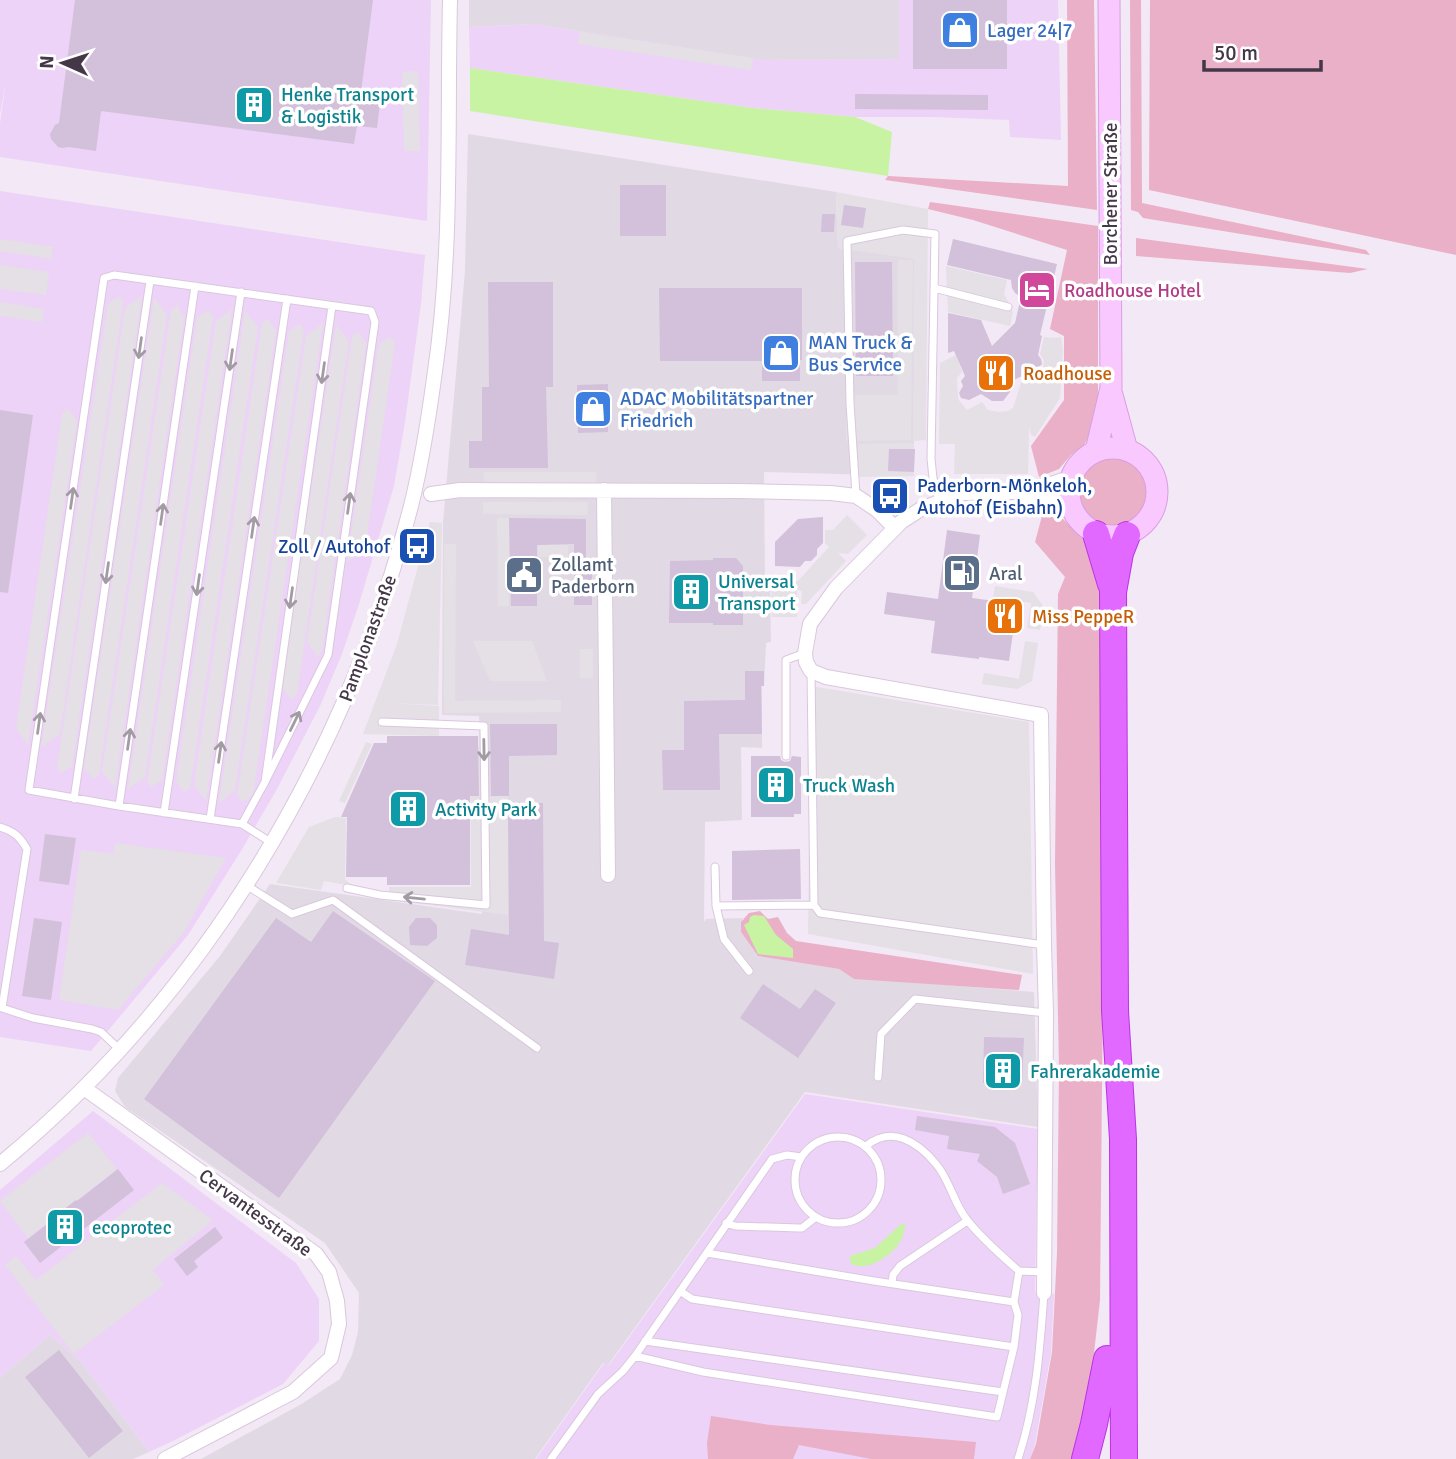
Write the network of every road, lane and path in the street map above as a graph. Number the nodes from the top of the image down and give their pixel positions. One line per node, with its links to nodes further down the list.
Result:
1 (450, 0): 35 (street, Pamplonastraße)
2 (1108, 0): 10 (main road, Borchener Straße)
3 (150, 281): 4 (lane); 29 (lane, one-way to 29); 29 (lane, one-way to 3)
4 (195, 286): 6 (lane); 30 (lane, one-way to 4)
5 (934, 288): 9 (lane); 17 (lane); 18 (lane)
6 (241, 292): 7 (lane); 31 (lane, one-way to 31)
7 (287, 299): 8 (lane); 32 (lane, one-way to 7)
8 (332, 306): 28 (lane, one-way to 28); 28 (lane, one-way to 8)
9 (1008, 307)
10 (1111, 388): 11 (main road, Borchener Straße); 12 (main road, Borchener Straße)
11 (1128, 450): 12 (main road); 22 (main road)
12 (1097, 451): 13 (main road)
13 (1071, 477): 15 (street); 19 (main road)
14 (604, 490): 16 (street); 17 (street); 37 (street)
15 (1014, 492): 18 (street); 19 (street)
16 (431, 494)
17 (856, 496): 20 (street)
18 (939, 502): 20 (street)
19 (1070, 506): 21 (main road)
20 (895, 527): 24 (street)
21 (1096, 534): 22 (main road); 23 (highway)
22 (1127, 535): 23 (highway)
23 (1113, 592): 45 (highway)
24 (805, 653): 25 (street); 27 (lane)
25 (811, 671): 40 (lane); 42 (street)
26 (382, 722): 39 (lane, one-way to 39)
27 (786, 756)
28 (265, 782): 33 (lane)
29 (74, 799): 30 (lane)
30 (119, 806): 31 (lane)
31 (164, 813): 32 (lane)
32 (210, 819): 33 (lane)
33 (242, 824): 35 (lane)
34 (0, 827): 43 (lane)
35 (272, 843): 38 (street, Pamplonastraße)
36 (715, 867): 41 (lane)
37 (608, 875)
38 (246, 885): 47 (lane); 48 (street, Pamplonastraße)
39 (347, 888)
40 (814, 905): 41 (lane); 42 (lane)
41 (716, 906): 44 (lane)
42 (1044, 945): 46 (street)
43 (4, 967): 48 (lane)
44 (750, 971)
45 (1115, 1011): 64 (highway); 68 (highway)
46 (1046, 1013): 49 (lane); 59 (street)
47 (537, 1048)
48 (120, 1049): 50 (street, Pamplonastraße)
49 (878, 1077)
50 (84, 1088): 53 (street, Pamplonastraße); 70 (street, Cervantesstraße)
51 (866, 1146): 52 (lane); 54 (lane); 55 (lane)
52 (801, 1157): 54 (lane); 56 (lane)
53 (0, 1164)
54 (816, 1217): 56 (lane)
55 (967, 1221): 58 (lane); 60 (lane)
56 (726, 1223): 57 (lane)
57 (707, 1253): 60 (lane); 61 (lane)
58 (1019, 1272): 59 (lane); 63 (lane)
59 (1044, 1272): 62 (street)
60 (892, 1284): 63 (lane)
61 (680, 1291): 65 (lane); 66 (lane)
62 (1044, 1293): 72 (lane)
63 (1014, 1302): 66 (lane)
64 (1124, 1338): 75 (highway); 76 (highway)
65 (645, 1341): 67 (lane); 69 (lane)
66 (1014, 1347): 69 (lane)
67 (635, 1356): 69 (lane); 71 (lane)
68 (1107, 1359): 73 (highway); 74 (highway)
69 (1003, 1392)
70 (165, 1459)
71 (551, 1459)
72 (1018, 1459)
73 (1085, 1459)
74 (1107, 1459)
75 (1125, 1459)
76 (1140, 1459)

